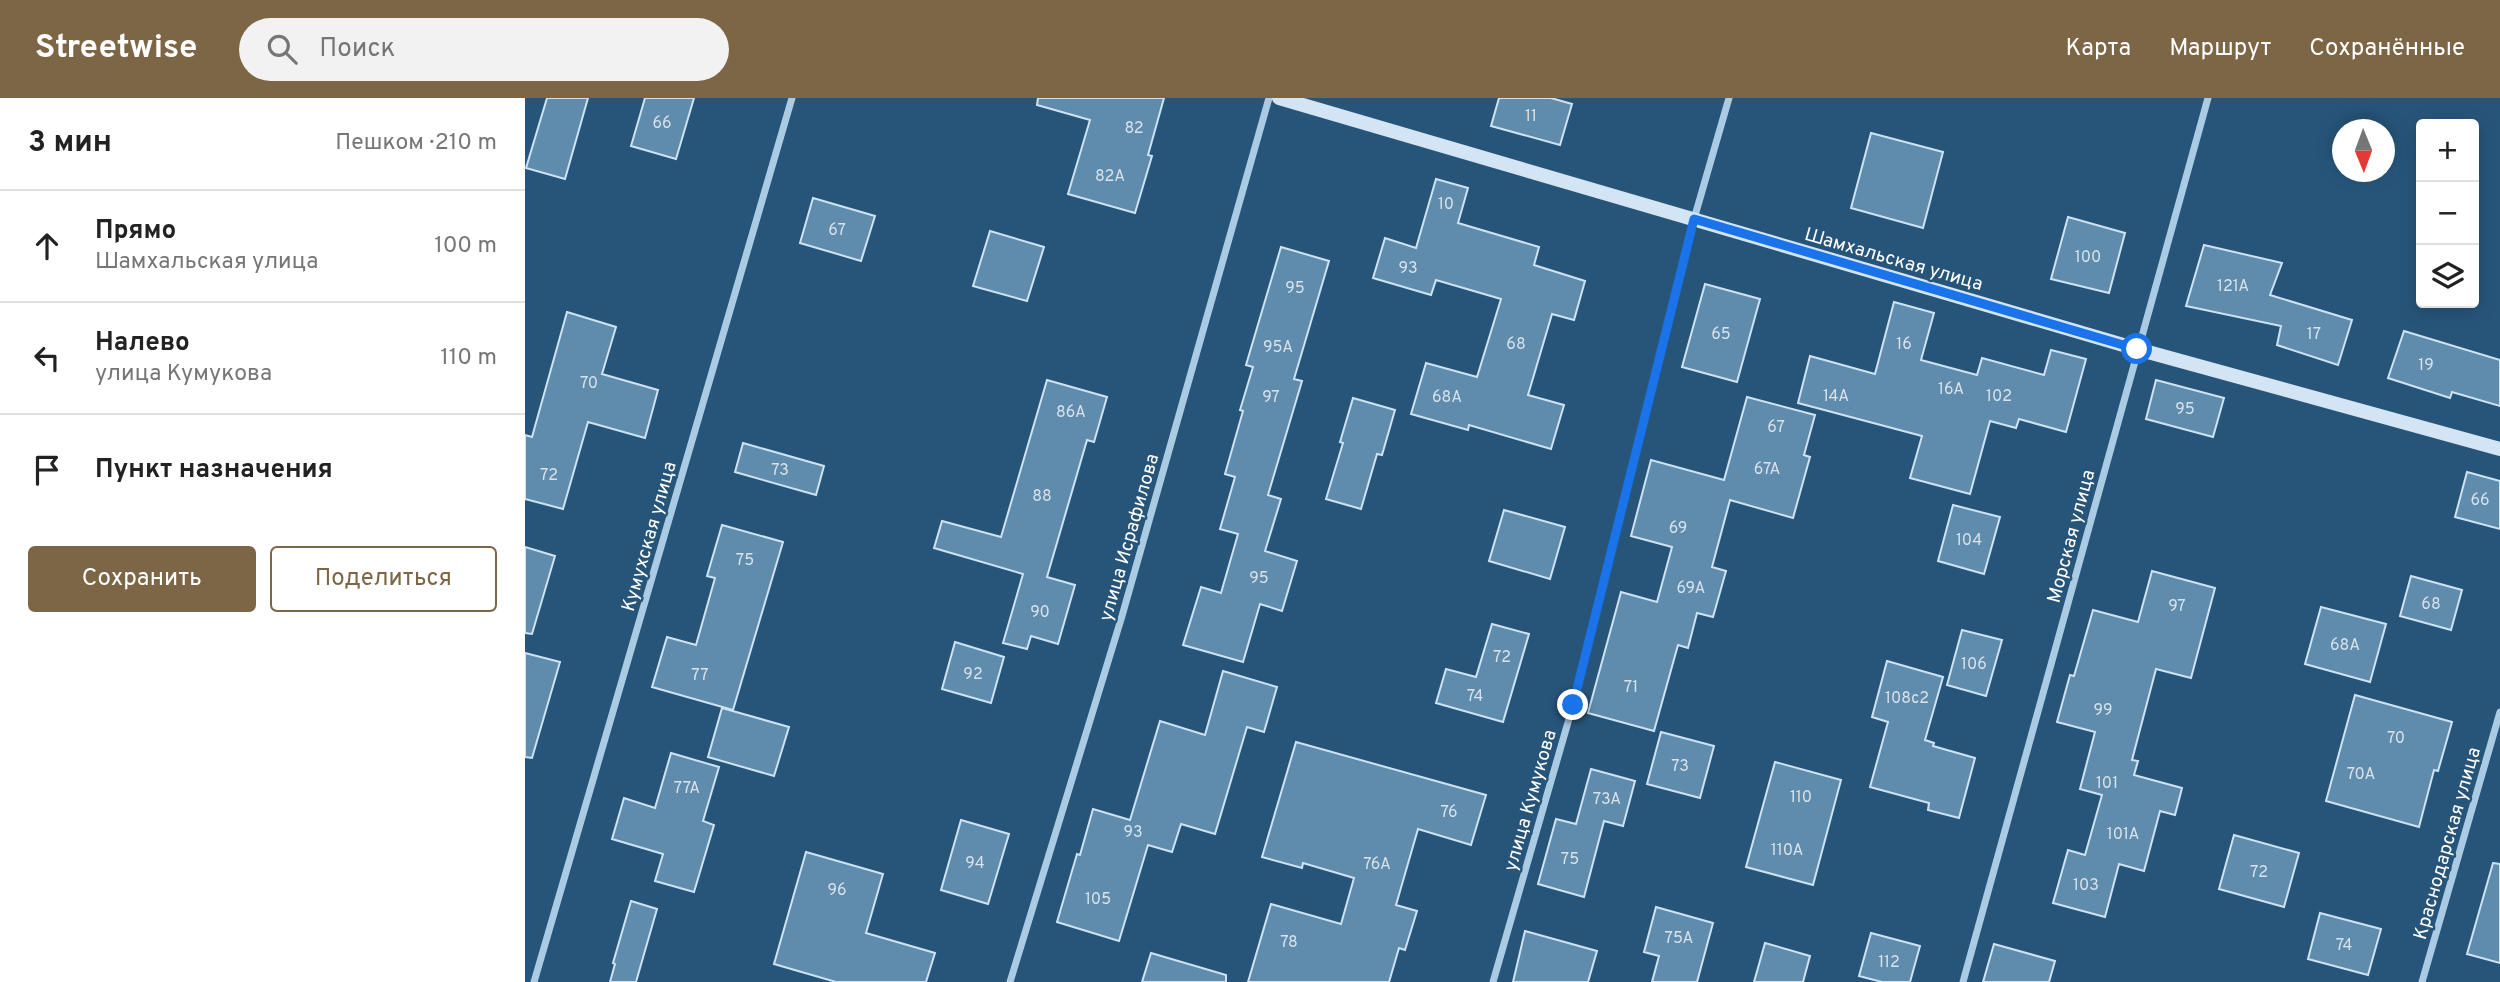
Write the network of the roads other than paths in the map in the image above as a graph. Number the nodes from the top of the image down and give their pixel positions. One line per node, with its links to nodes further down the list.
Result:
1 (792, 98): 10 (street, Кумухская улица)
2 (1269, 98): 11 (street, улица Исрафилова)
3 (1279, 98): 6 (street, Шамхальская улица)
4 (1729, 98): 6 (street, улица Кумукова)
5 (2208, 98): 7 (street, Морская улица)
6 (1694, 219): 7 (street, Шамхальская улица); 12 (street, улица Кумукова)
7 (2137, 349): 8 (street, Шамхальская улица); 13 (street, Морская улица)
8 (2500, 449)
9 (2500, 712): 14 (street, Краснодарская улица)
10 (534, 982)
11 (1010, 982)
12 (1493, 982)
13 (1963, 982)
14 (2422, 982)

